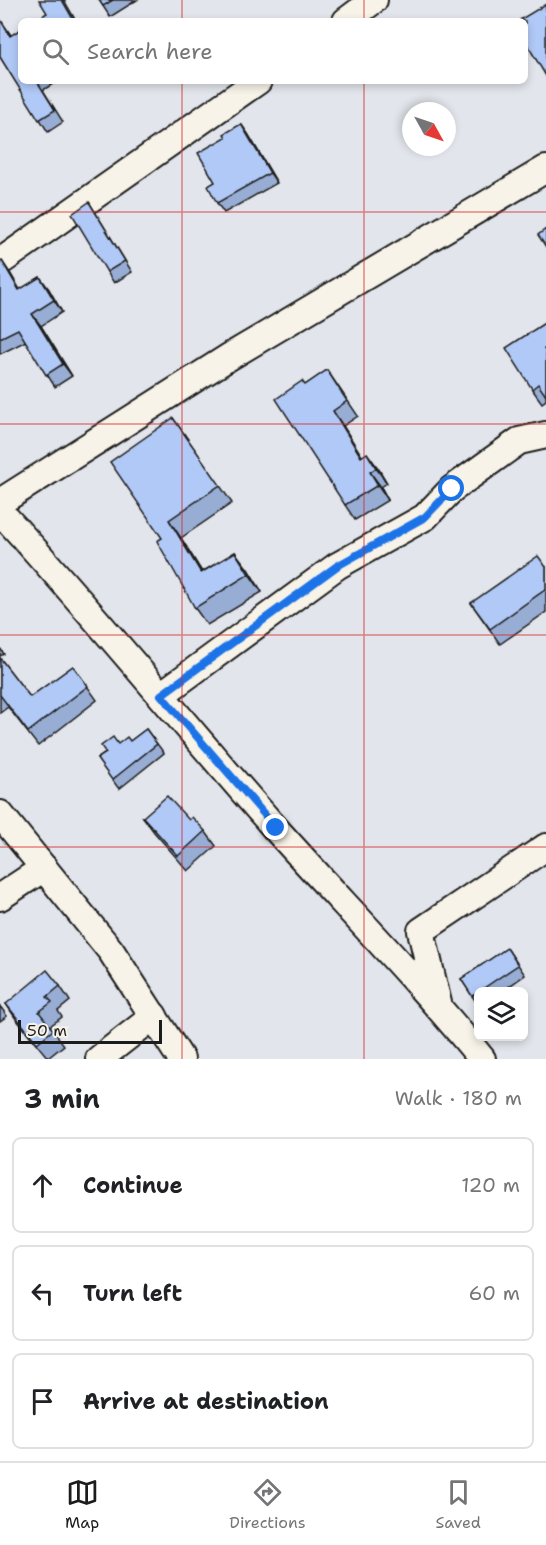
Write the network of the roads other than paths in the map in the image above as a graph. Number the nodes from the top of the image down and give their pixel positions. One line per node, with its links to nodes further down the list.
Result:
1 (374, 0): 2 (street)
2 (350, 18)
3 (254, 84): 5 (street)
4 (546, 170): 7 (street)
5 (0, 262)
6 (546, 435): 9 (street)
7 (0, 502)
8 (0, 518): 9 (street)
9 (161, 695): 14 (street)
10 (0, 814): 12 (street)
11 (546, 847): 14 (street)
12 (44, 868): 13 (street); 15 (street)
13 (0, 897)
14 (438, 1006): 18 (street)
15 (154, 1016): 16 (street); 17 (street)
16 (99, 1059)
17 (181, 1059)
18 (482, 1059)

